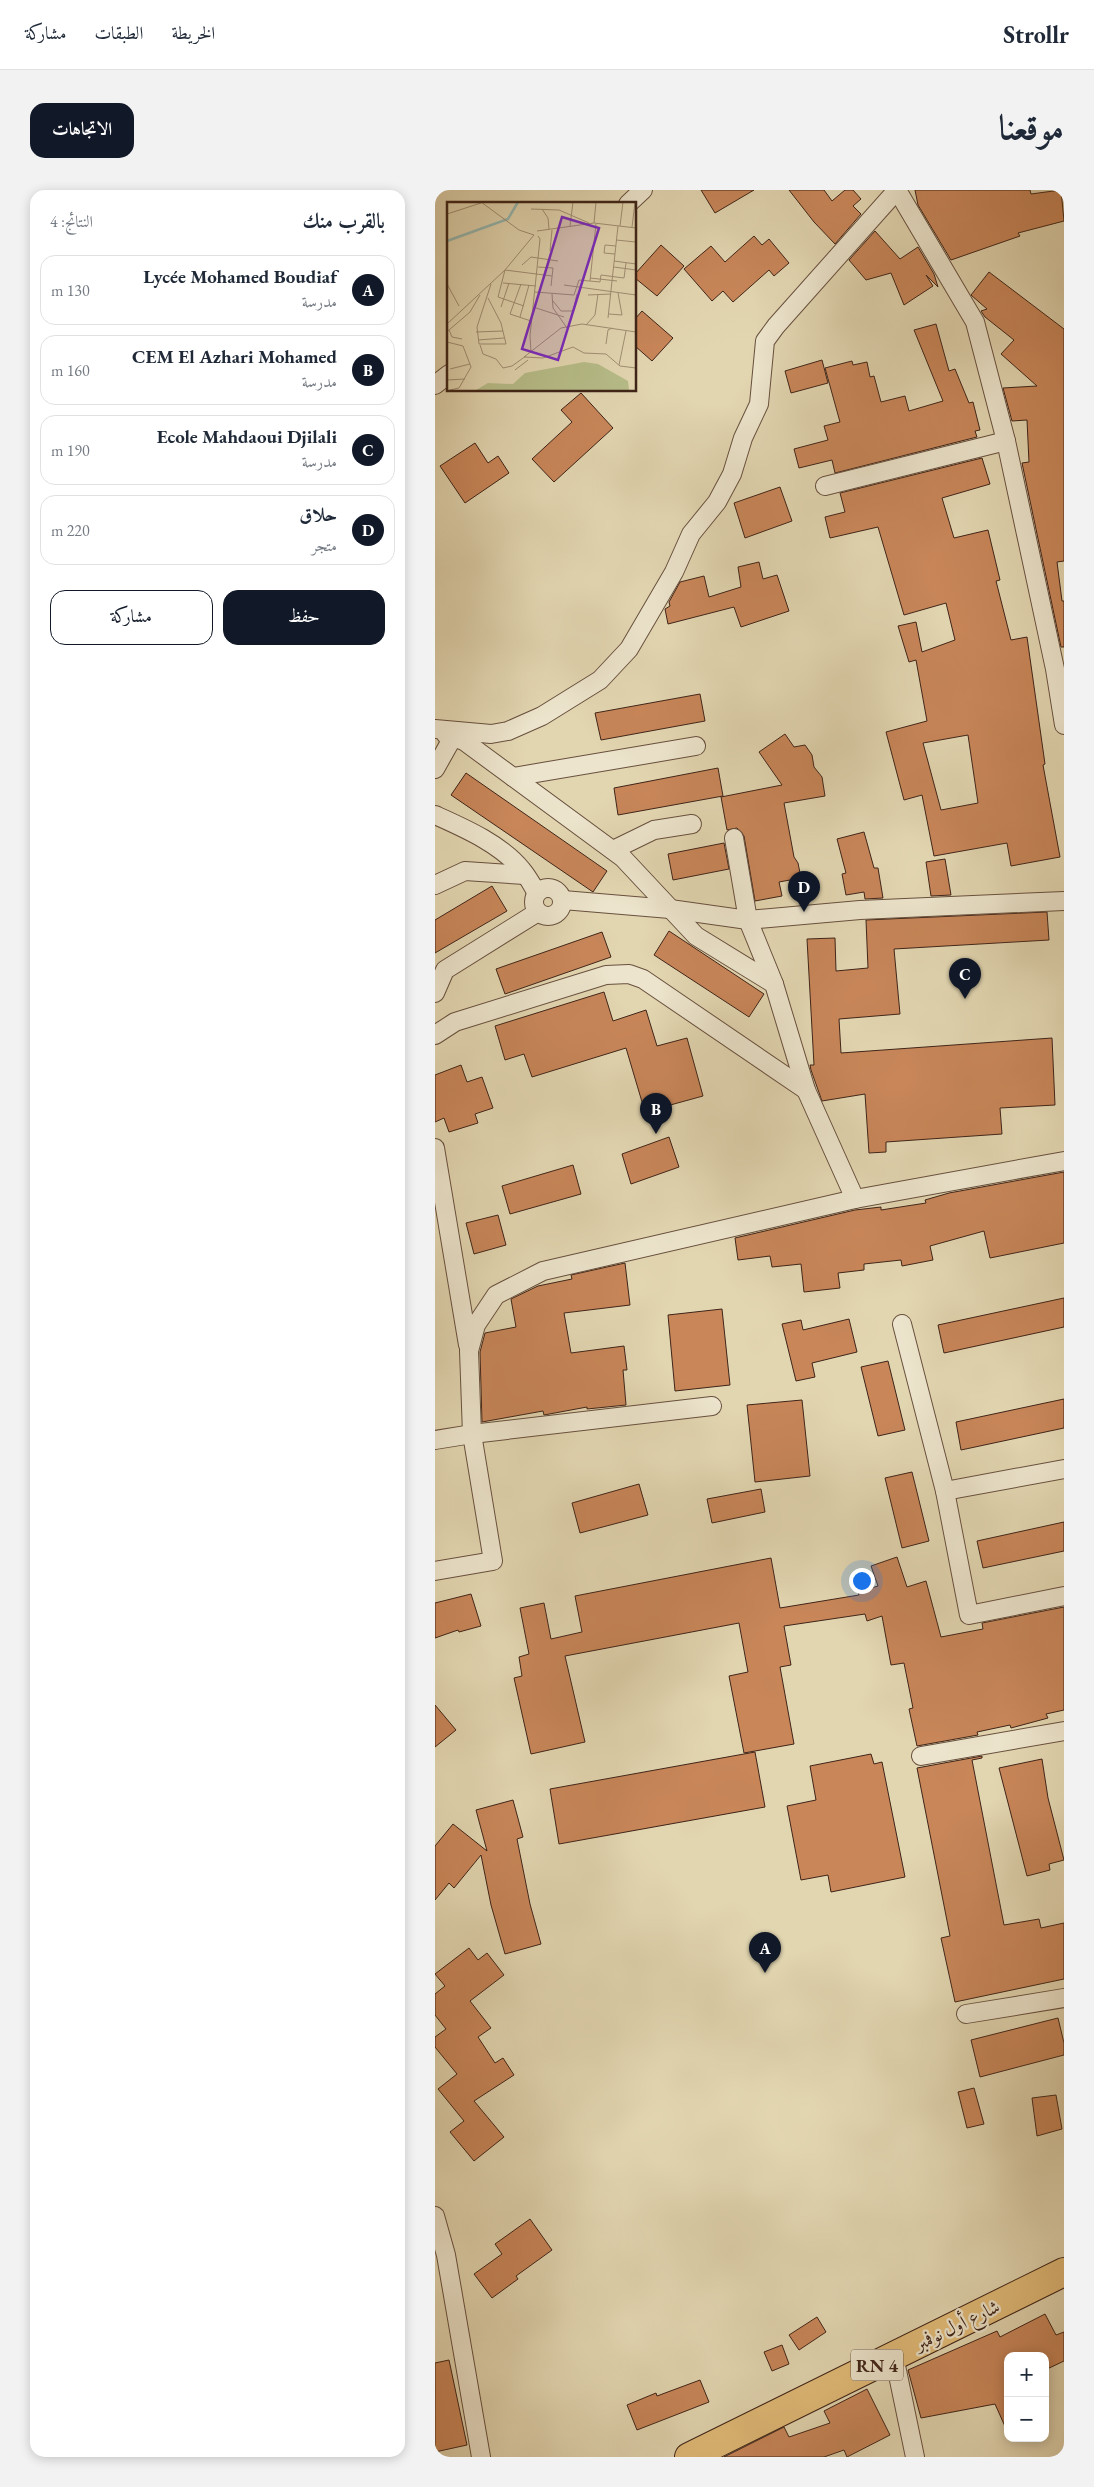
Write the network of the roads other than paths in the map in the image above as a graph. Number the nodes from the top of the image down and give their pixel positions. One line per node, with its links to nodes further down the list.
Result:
1 (643, 190): 3 (street)
2 (897, 190): 6 (street); 10 (street)
3 (630, 202)
4 (447, 376): 5 (street)
5 (435, 385)
6 (1006, 441): 7 (street); 8 (street)
7 (825, 486)
8 (1059, 669): 9 (street)
9 (1064, 725)
10 (435, 730): 11 (street)
11 (453, 737): 13 (street); 14 (street)
12 (695, 746): 14 (street)
13 (435, 769)
14 (513, 777): 18 (street)
15 (435, 815): 19 (street)
16 (692, 824): 18 (street)
17 (734, 838): 26 (street)
18 (613, 850): 24 (street)
19 (525, 874): 20 (street); 21 (street)
20 (435, 885)
21 (537, 893): 22 (street); 25 (street)
22 (563, 900): 24 (street); 25 (street)
23 (1064, 901): 26 (street)
24 (670, 909): 26 (street); 27 (street)
25 (538, 912): 28 (street)
26 (748, 920): 27 (street)
27 (774, 984): 30 (street)
28 (435, 993)
29 (435, 1035): 30 (street)
30 (806, 1090): 33 (street)
31 (435, 1148): 35 (street)
32 (1064, 1160): 33 (street)
33 (855, 1199): 35 (street)
34 (902, 1324): 40 (street)
35 (469, 1351): 37 (street)
36 (712, 1406): 37 (street)
37 (472, 1434): 38 (street); 41 (street)
38 (435, 1440)
39 (1064, 1469): 40 (street)
40 (945, 1492): 42 (street)
41 (435, 1571)
42 (1064, 1596)
43 (1064, 1731): 44 (street)
44 (921, 1756)
45 (1064, 1998): 46 (street)
46 (966, 2014)
47 (435, 2216): 50 (street)
48 (1064, 2272): 49 (main road, شارع أول نوفمبر / RN 4)
49 (894, 2356): 51 (main road, شارع أول نوفمبر / RN 4); 52 (street)
50 (481, 2457)
51 (689, 2457)
52 (915, 2457)

